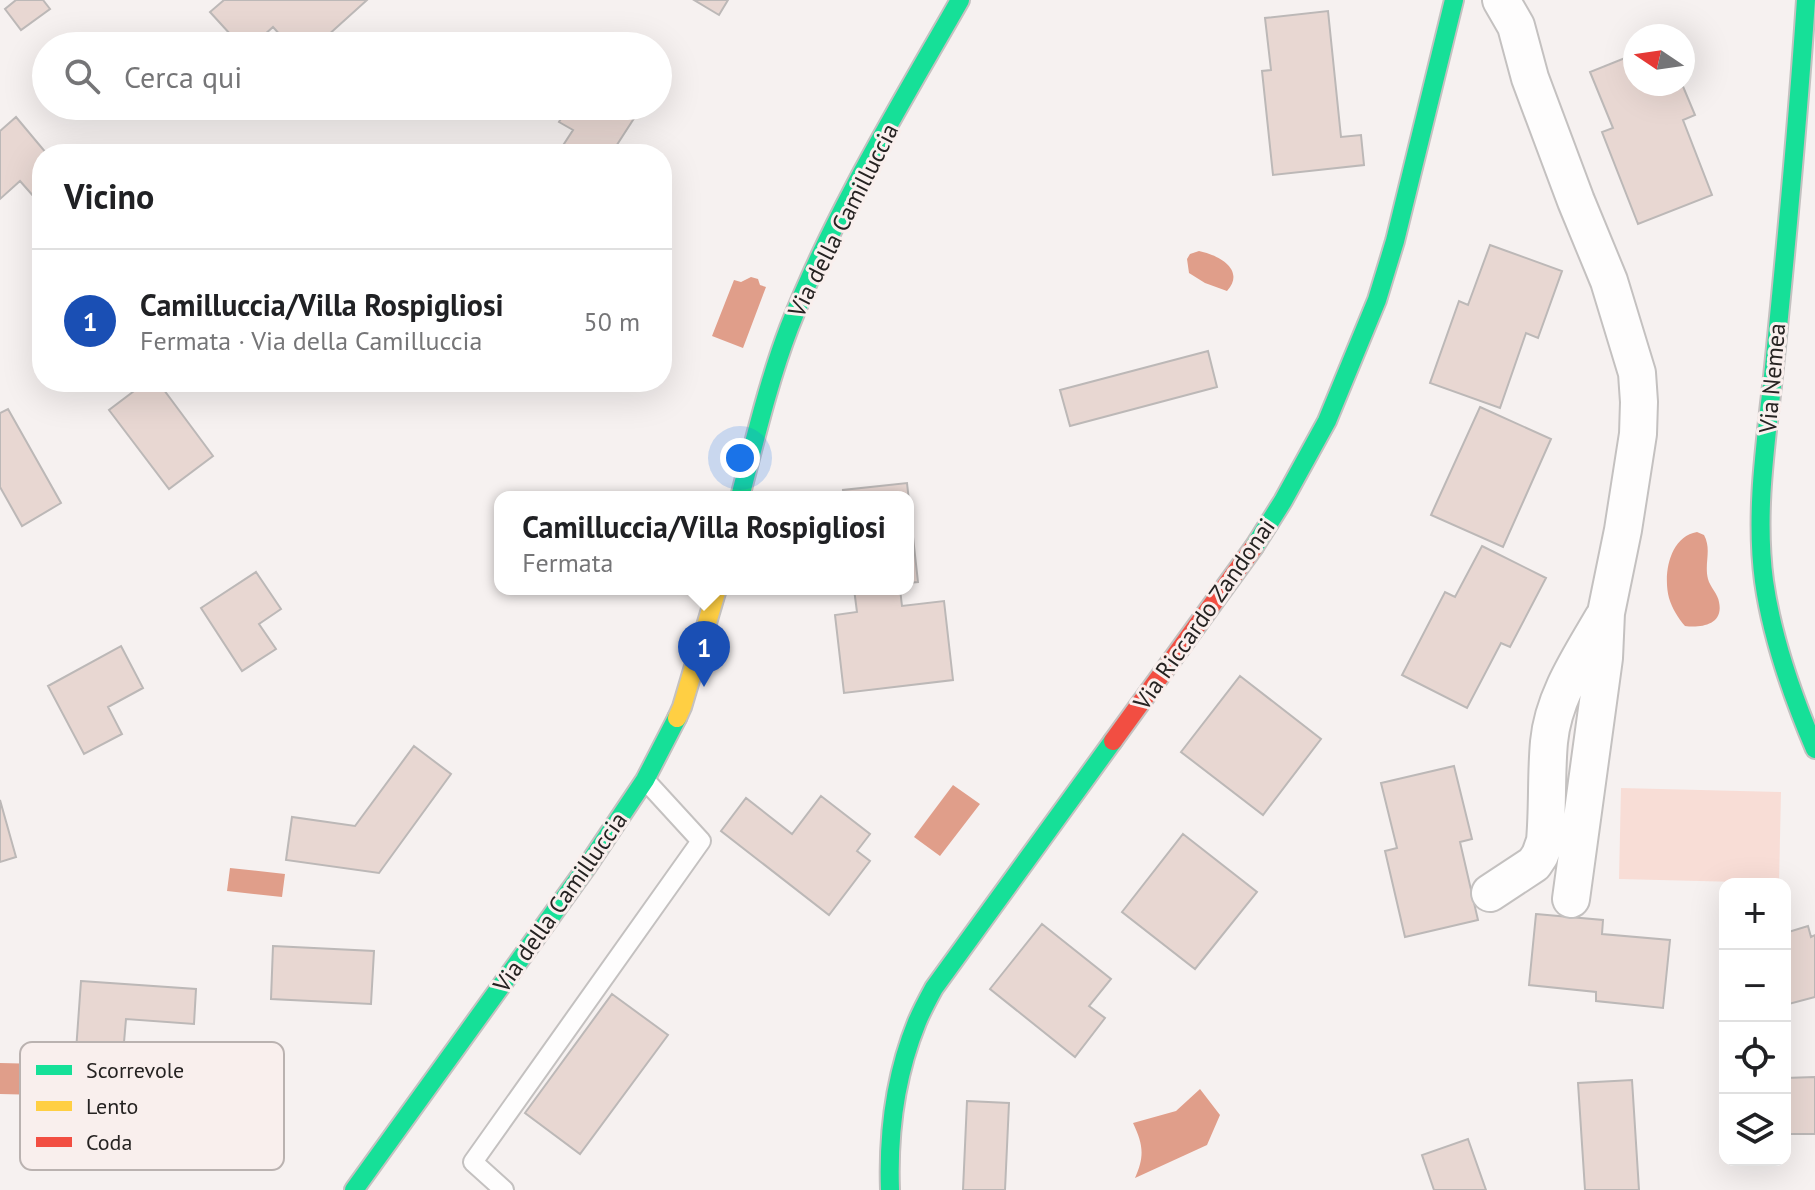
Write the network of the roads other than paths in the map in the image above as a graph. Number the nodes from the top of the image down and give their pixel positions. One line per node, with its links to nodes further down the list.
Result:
1 (960, 0): 6 (street, Via della Camilluccia)
2 (1454, 0): 15 (street, Via Riccardo Zandonai)
3 (1501, 0): 8 (street)
4 (1806, 0): 5 (street, Via Nemea)
5 (1804, 138): 9 (street, Via Nemea)
6 (742, 491)
7 (715, 595): 10 (street, Via della Camilluccia)
8 (1606, 613): 11 (street); 12 (street)
9 (1815, 749)
10 (645, 780): 13 (street, Via della Camilluccia); 14 (lane)
11 (1490, 893)
12 (1571, 899)
13 (354, 1190)
14 (504, 1190)
15 (890, 1190)

